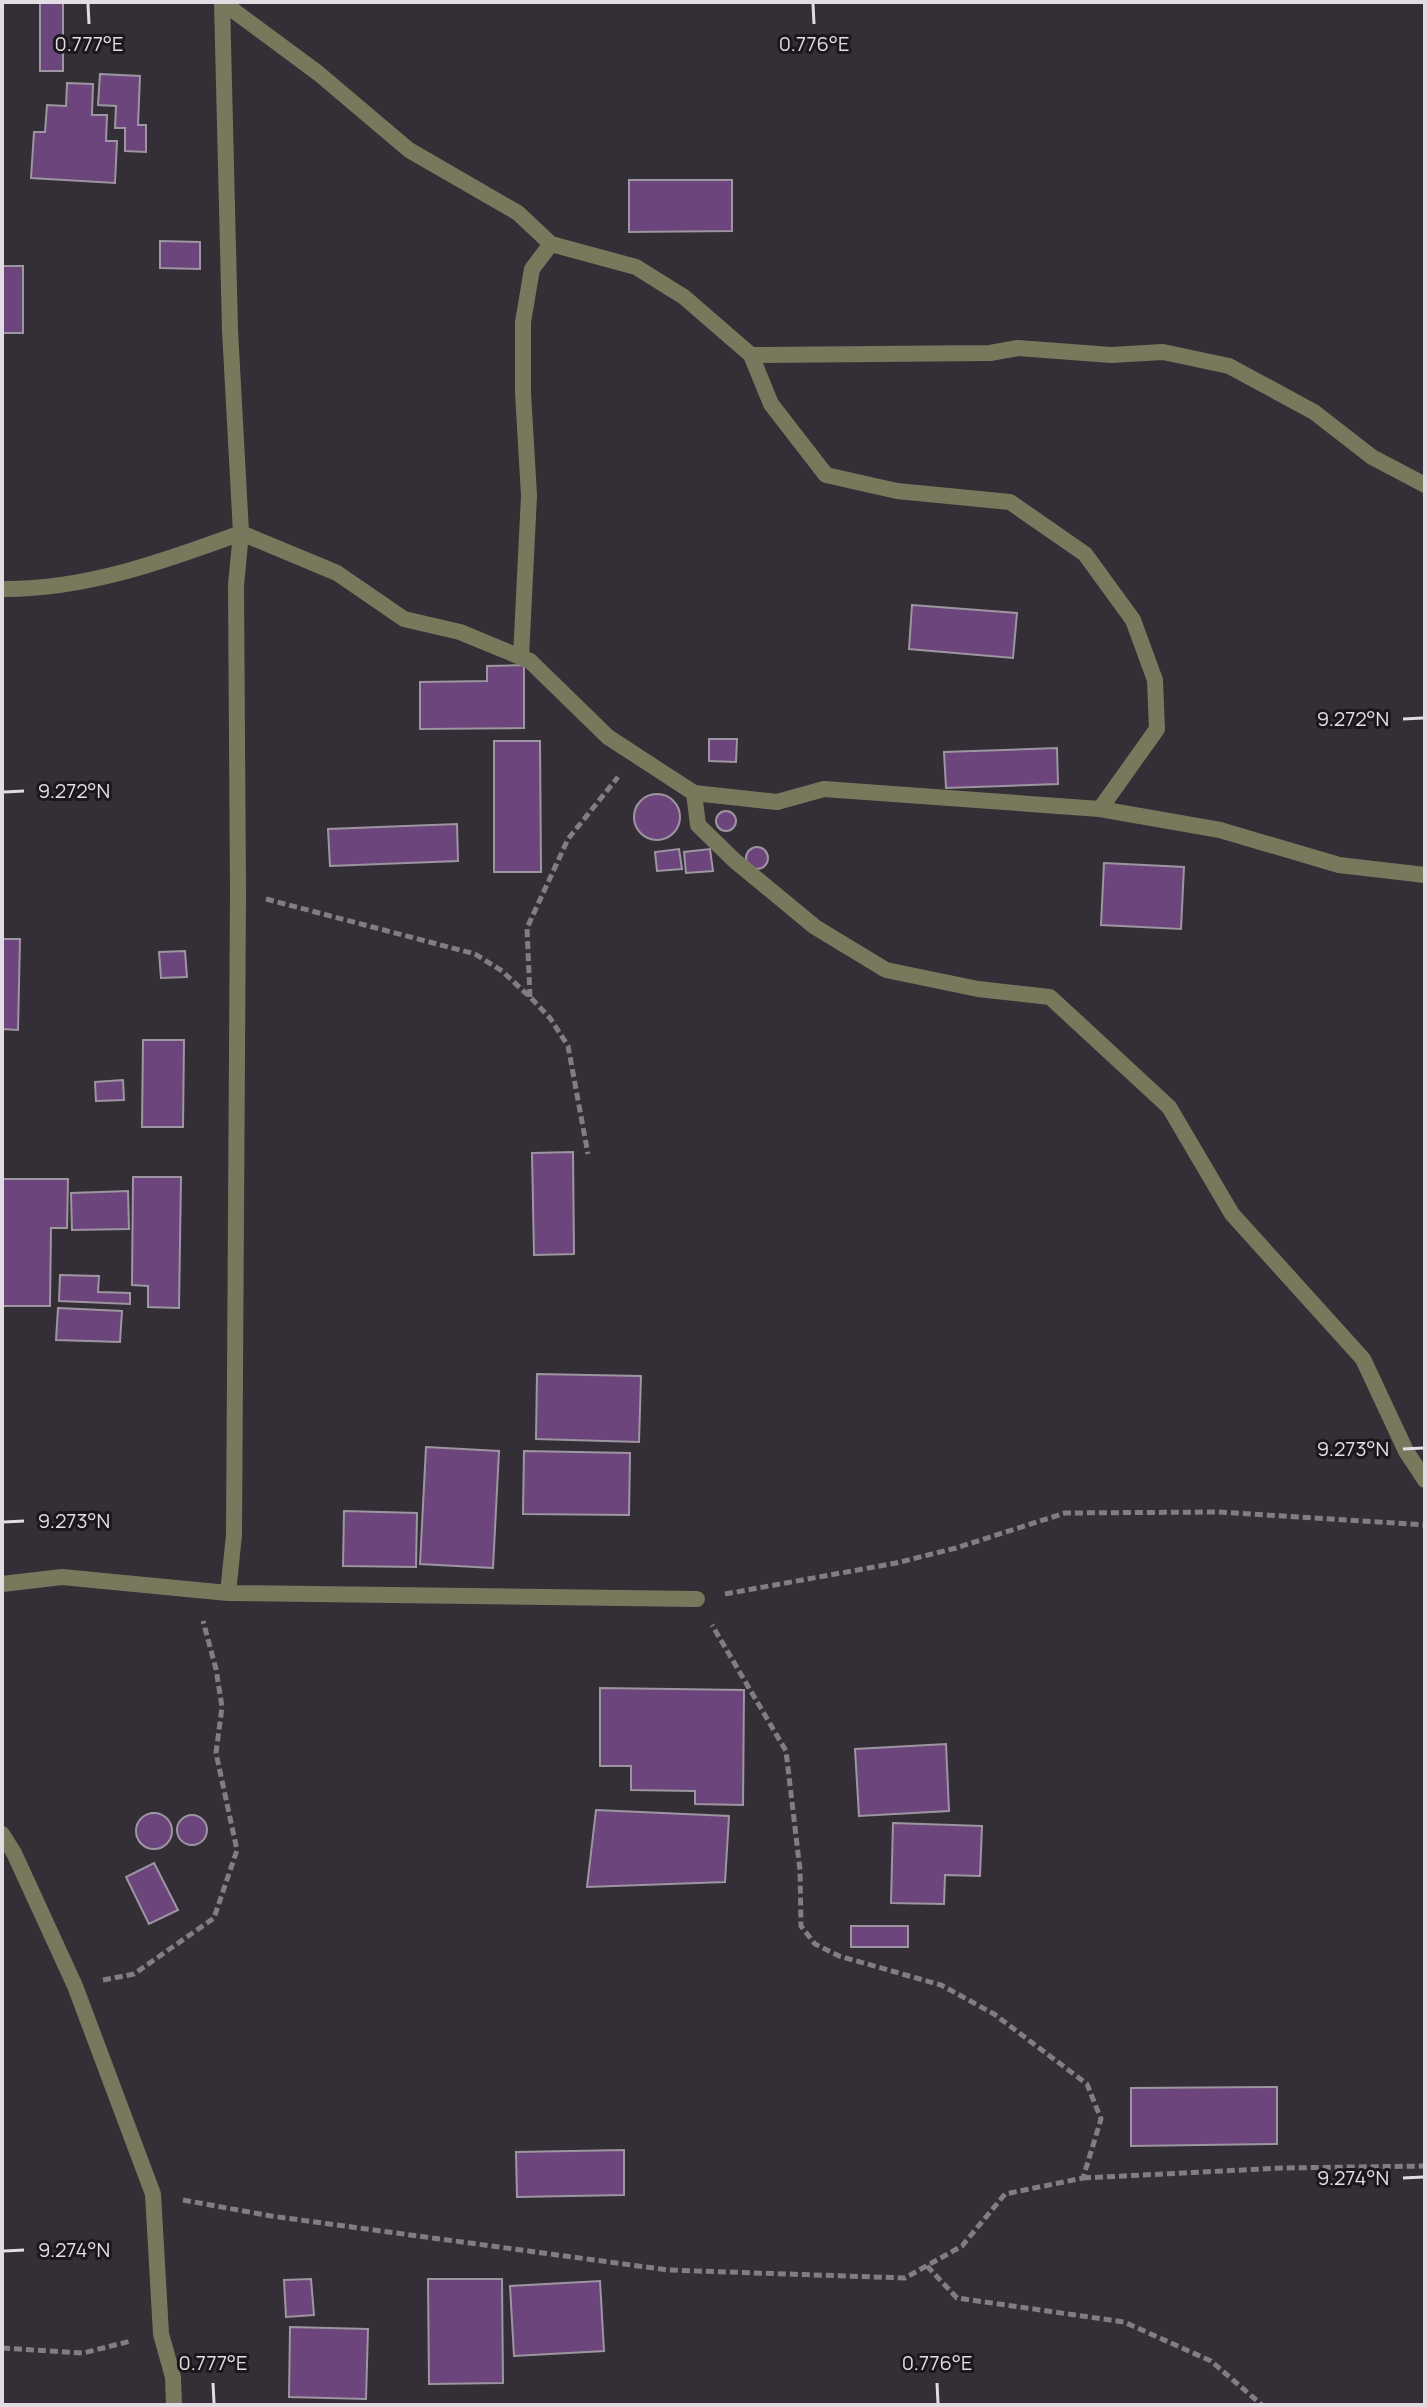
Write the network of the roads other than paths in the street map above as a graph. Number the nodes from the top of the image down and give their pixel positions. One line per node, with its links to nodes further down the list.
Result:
1 (222, 2): 2 (street); 5 (street)
2 (551, 244): 3 (street); 7 (street)
3 (751, 355): 4 (street); 9 (street)
4 (1425, 485)
5 (241, 533): 6 (street); 7 (street); 13 (street)
6 (2, 589)
7 (521, 657): 8 (street)
8 (694, 793): 9 (street); 11 (street)
9 (1100, 809): 10 (street)
10 (1425, 875)
11 (1425, 1480)
12 (2, 1584): 13 (street)
13 (228, 1593): 14 (street)
14 (697, 1599)
15 (2, 1834): 16 (street)
16 (174, 2405)

